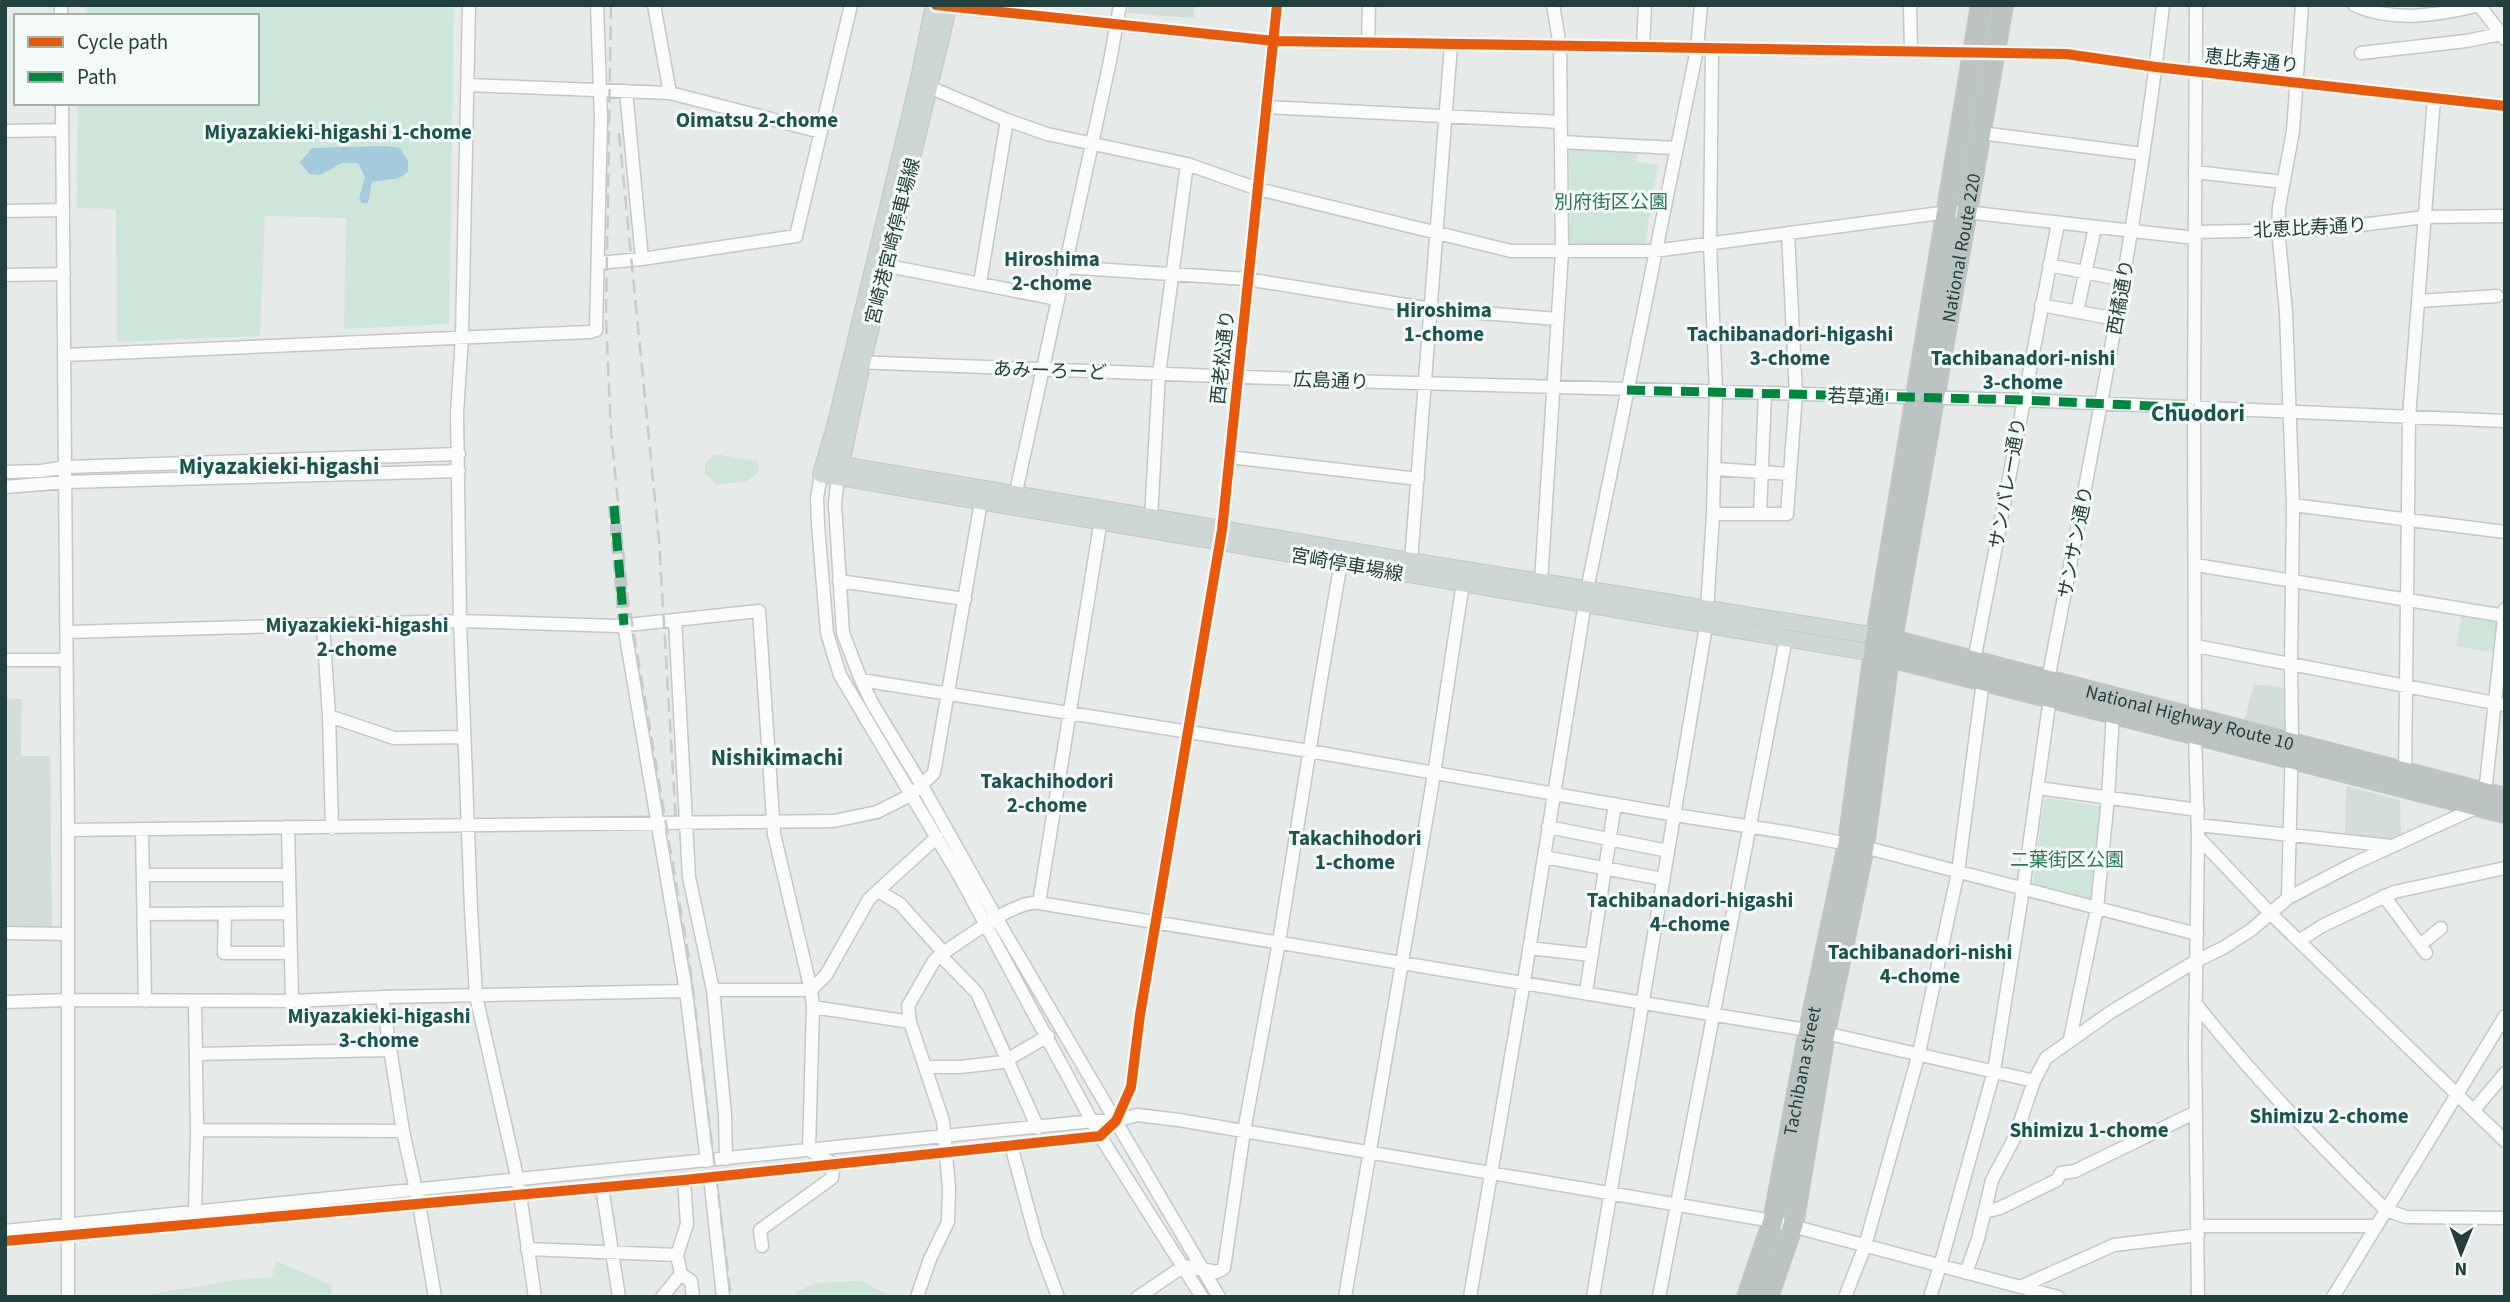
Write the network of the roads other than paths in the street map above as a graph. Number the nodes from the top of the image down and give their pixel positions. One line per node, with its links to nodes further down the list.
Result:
1 (469, 5): 36 (street)
2 (597, 5): 38 (street)
3 (654, 5): 40 (street)
4 (852, 5): 50 (street)
5 (1121, 5): 20 (street)
6 (1278, 5): 22 (street, 西老松通り)
7 (1369, 5): 23 (street)
8 (1553, 5): 25 (street)
9 (1645, 5): 26 (street)
10 (1701, 5): 27 (street)
11 (1910, 5): 29 (street)
12 (1981, 5): 30 (highway, National Route 220)
13 (2003, 5): 31 (highway, National Route 220)
14 (2162, 5): 33 (street, 西橘通り)
15 (2196, 5): 34 (street)
16 (2302, 5): 35 (street)
17 (2354, 5): 18 (street)
18 (2479, 5): 21 (street)
19 (942, 6): 20 (street, 恵比寿通り); 37 (main road, 宮崎港宮崎停車場線)
20 (1117, 25): 22 (street, 恵比寿通り); 53 (street)
21 (2503, 37): 32 (street)
22 (1275, 41): 23 (street, 恵比寿通り); 44 (street, 西老松通り)
23 (1368, 43): 24 (street, 恵比寿通り)
24 (1451, 45): 25 (street, 恵比寿通り); 45 (street)
25 (1560, 46): 26 (street, 恵比寿通り); 47 (street)
26 (1643, 47): 27 (street, 恵比寿通り)
27 (1697, 49): 28 (street, 恵比寿通り); 54 (street)
28 (1712, 49): 29 (street, 恵比寿通り); 72 (street)
29 (1911, 50): 30 (street, 恵比寿通り)
30 (1973, 52): 31 (street, 恵比寿通り); 62 (highway, National Route 220)
31 (1996, 53): 33 (street, 恵比寿通り); 51 (highway, National Route 220)
32 (2361, 53)
33 (2156, 67): 34 (street, 恵比寿通り); 55 (street, 西橘通り)
34 (2196, 71): 35 (street, 恵比寿通り); 57 (street)
35 (2297, 82): 41 (street, 恵比寿通り); 58 (street)
36 (468, 85): 38 (street); 95 (street)
37 (923, 85): 46 (street, 北恵比寿通り); 77 (main road, 宮崎港宮崎停車場線)
38 (600, 90): 39 (street); 76 (street)
39 (626, 91): 40 (street); 75 (street)
40 (670, 93): 50 (street)
41 (2434, 99): 42 (street, 恵比寿通り); 64 (street)
42 (2501, 104)
43 (62, 105): 48 (street)
44 (1267, 107): 45 (street); 59 (street, 西老松通り)
45 (1446, 116): 47 (street); 70 (street)
46 (1007, 120): 53 (street, 北恵比寿通り); 86 (street)
47 (1562, 122): 52 (street)
48 (62, 130): 49 (street); 60 (street)
49 (5, 131)
50 (821, 132): 75 (street)
51 (1981, 133): 55 (street); 62 (highway, National Route 220)
52 (1561, 142): 54 (street); 74 (street)
53 (1092, 145): 56 (street, 北恵比寿通り); 79 (street)
54 (1675, 148): 73 (street)
55 (2143, 154): 68 (street, 西橘通り)
56 (1187, 164): 59 (street, 北恵比寿通り); 82 (street)
57 (2195, 172): 58 (street); 71 (street)
58 (2283, 182): 67 (street)
59 (1258, 189): 70 (street, 北恵比寿通り); 84 (street, 西老松通り)
60 (63, 210): 61 (street); 81 (street)
61 (5, 211)
62 (1957, 212): 65 (street, 北恵比寿通り); 69 (street, 北恵比寿通り); 107 (highway, National Route 220)
63 (2505, 216): 64 (street, 北恵比寿通り)
64 (2425, 217): 67 (street, 北恵比寿通り); 89 (street)
65 (2058, 223): 66 (street, 北恵比寿通り); 78 (street, サンバレー通り)
66 (2095, 227): 68 (street, 北恵比寿通り); 80 (street)
67 (2278, 229): 71 (street, 北恵比寿通り); 111 (street)
68 (2132, 231): 71 (street, 北恵比寿通り); 85 (street, 西橘通り)
69 (1788, 233): 72 (street, 北恵比寿通り); 106 (street)
70 (1437, 234): 74 (street, 北恵比寿通り); 91 (street)
71 (2195, 235): 110 (street)
72 (1710, 243): 73 (street, 北恵比寿通り); 104 (street)
73 (1654, 251): 74 (street, 北恵比寿通り); 103 (street)
74 (1562, 252): 93 (street)
75 (642, 259): 76 (street)
76 (598, 263): 95 (street)
77 (880, 264): 86 (street); 97 (main road, 宮崎港宮崎停車場線)
78 (2049, 265): 80 (street); 90 (street, サンバレー通り)
79 (1063, 267): 82 (street); 88 (street)
80 (2085, 272): 85 (street); 92 (street)
81 (64, 274): 83 (street); 96 (street)
82 (1171, 274): 84 (street); 99 (street)
83 (5, 275)
84 (1247, 279): 91 (street); 100 (street, 西老松通り)
85 (2124, 280): 94 (street, 西橘通り)
86 (980, 284): 88 (street)
87 (2497, 296): 89 (street)
88 (1057, 299): 98 (street)
89 (2419, 302): 112 (street)
90 (2041, 305): 92 (street); 108 (street, サンバレー通り)
91 (1431, 309): 93 (street); 101 (street)
92 (2077, 312): 94 (street)
93 (1557, 319): 102 (street)
94 (2116, 319): 109 (street, 西橘通り)
95 (462, 337): 96 (street); 114 (street)
96 (65, 355): 116 (street)
97 (856, 362): 98 (street, あみーろーど); 117 (main road, 宮崎港宮崎停車場線)
98 (1042, 370): 99 (street, あみーろーど); 127 (street)
99 (1159, 374): 100 (street, あみーろーど); 133 (street)
100 (1237, 376): 101 (street, 広島通り); 115 (street, 西老松通り)
101 (1426, 383): 102 (street, 広島通り); 123 (street)
102 (1553, 387): 103 (street, 広島通り); 142 (street)
103 (1627, 390): 104 (street, 若草通); 143 (street)
104 (1716, 391): 105 (street, 若草通); 118 (street)
105 (1765, 393): 106 (street, 若草通); 121 (street)
106 (1796, 394): 107 (street, 若草通); 122 (street)
107 (1925, 398): 108 (street, 若草通); 156 (highway, National Route 220)
108 (2022, 400): 109 (street, 若草通); 160 (street, サンバレー通り)
109 (2101, 404): 110 (street, 若草通); 165 (street, サンサン通り)
110 (2194, 408): 111 (street, 若草通); 138 (street)
111 (2290, 412): 112 (street, 若草通); 128 (street)
112 (2409, 417): 113 (street, 若草通); 132 (street)
113 (2505, 421)
114 (459, 454): 116 (street); 119 (street)
115 (1229, 457): 123 (street); 135 (street, 西老松通り)
116 (66, 467): 120 (street); 124 (street)
117 (831, 469): 126 (main road, 宮崎停車場線); 141 (street); 181 (street)
118 (1714, 469): 121 (street); 129 (street)
119 (459, 471): 124 (street); 150 (street)
120 (5, 472)
121 (1762, 472): 122 (street); 130 (street)
122 (1790, 474): 130 (street)
123 (1418, 479): 137 (street)
124 (66, 482): 125 (street); 154 (street)
125 (5, 487)
126 (982, 496): 127 (main road, 宮崎停車場線); 144 (street)
127 (1014, 501): 131 (main road, 宮崎停車場線)
128 (2293, 505): 132 (street); 140 (street)
129 (1713, 514): 130 (street); 146 (street)
130 (1760, 514)
131 (1102, 516): 133 (main road, 宮崎停車場線); 169 (street)
132 (2409, 520): 134 (street); 145 (street)
133 (1147, 524): 135 (main road, 宮崎停車場線)
134 (2505, 532)
135 (1221, 536): 136 (main road, 宮崎停車場線); 172 (street, 西老松通り)
136 (1342, 557): 137 (main road, 宮崎停車場線); 139 (main road, 宮崎停車場線); 174 (street)
137 (1411, 561): 139 (main road, 宮崎停車場線)
138 (2196, 565): 140 (street); 157 (street)
139 (1464, 576): 142 (main road, 宮崎停車場線); 143 (main road, 宮崎停車場線); 176 (street)
140 (2293, 580): 145 (street); 161 (street)
141 (839, 581): 144 (street); 162 (street)
142 (1541, 582): 143 (main road, 宮崎停車場線)
143 (1586, 597): 146 (main road, 宮崎停車場線); 153 (main road, 宮崎停車場線); 180 (street)
144 (965, 599): 166 (street)
145 (2408, 600): 148 (street); 164 (street)
146 (1708, 608): 153 (street); 156 (main road, 宮崎停車場線)
147 (2505, 609): 148 (street)
148 (2504, 616): 167 (street)
149 (675, 620): 151 (street); 190 (street); 191 (street)
150 (460, 621): 151 (street); 152 (street); 173 (street)
151 (624, 625): 189 (street)
152 (323, 626): 154 (street); 170 (street)
153 (1706, 626): 155 (main road, 宮崎停車場線); 188 (street)
154 (67, 632): 159 (street)
155 (1786, 638): 156 (main road, 宮崎停車場線); 195 (street)
156 (1882, 646): 160 (highway, National Highway Route 10); 163 (highway, National Highway Route 10); 203 (highway, Tachibana street)
157 (2196, 646): 161 (street); 171 (street)
158 (5, 660): 159 (street)
159 (66, 660): 198 (street)
160 (1974, 661): 165 (highway, National Highway Route 10)
161 (2291, 664): 164 (street); 175 (street)
162 (861, 680): 166 (street); 178 (street)
163 (1983, 681): 165 (highway, National Highway Route 10); 209 (street)
164 (2406, 686): 167 (street); 177 (street)
165 (2049, 689): 168 (highway, National Highway Route 10); 171 (highway, National Highway Route 10); 179 (street, サンサン通り)
166 (948, 693): 169 (street); 178 (street)
167 (2499, 704): 184 (street)
168 (2113, 713): 171 (highway, National Highway Route 10); 183 (street)
169 (1069, 714): 172 (street); 217 (street)
170 (330, 716): 173 (street); 196 (street)
171 (2196, 726): 175 (highway, National Highway Route 10); 186 (street)
172 (1188, 733): 174 (street); 224 (street, 西老松通り)
173 (464, 737): 192 (street)
174 (1309, 751): 176 (street); 230 (street)
175 (2292, 751): 177 (highway, National Highway Route 10); 200 (street)
176 (1434, 774): 180 (street); 235 (street)
177 (2405, 779): 184 (highway, National Highway Route 10)
178 (921, 784): 181 (street); 223 (street)
179 (2038, 788): 183 (street); 213 (street, サンサン通り)
180 (1553, 794): 185 (street); 194 (street)
181 (911, 795): 190 (street); 201 (street)
182 (2505, 798): 184 (highway, National Highway Route 10)
183 (2108, 799): 186 (street); 218 (street)
184 (2483, 800): 187 (highway, National Highway Route 10); 204 (street)
185 (1615, 804): 188 (street); 202 (street)
186 (2197, 810): 199 (street)
187 (2505, 813)
188 (1675, 815): 195 (street); 205 (street)
189 (657, 821): 191 (street); 192 (street); 240 (street)
190 (773, 821): 191 (street); 239 (street)
191 (685, 822): 238 (street)
192 (468, 825): 196 (street); 242 (street)
193 (288, 827): 196 (street); 197 (street); 211 (street)
194 (1548, 827): 202 (street); 206 (street)
195 (1749, 827): 203 (street); 252 (street)
196 (332, 828)
197 (142, 829): 198 (street); 210 (street)
198 (68, 830): 227 (street)
199 (2198, 831): 200 (street); 219 (street); 228 (street)
200 (2290, 835): 204 (street); 216 (street)
201 (937, 837): 214 (street); 223 (street)
202 (1610, 839): 205 (street); 207 (street)
203 (1856, 845): 209 (street); 255 (highway, Tachibana street)
204 (2392, 846): 216 (street)
205 (1668, 850): 212 (street)
206 (1544, 857): 207 (street); 231 (street)
207 (1604, 868): 212 (street); 234 (street)
208 (2505, 868): 215 (street)
209 (1958, 872): 213 (street); 259 (street)
210 (144, 874): 211 (street); 220 (street)
211 (288, 875): 222 (street)
212 (1663, 879): 249 (street)
213 (2023, 889): 218 (street); 263 (street, サンサン通り)
214 (878, 891): 233 (street); 239 (street)
215 (2384, 896): 225 (street); 229 (street)
216 (2288, 898): 219 (street)
217 (1039, 903): 223 (street); 224 (street)
218 (2097, 908): 228 (street); 257 (street)
219 (2270, 913): 229 (street); 236 (street)
220 (144, 914): 221 (street); 245 (street)
221 (225, 914): 222 (street); 232 (street)
222 (289, 914): 232 (street)
223 (992, 922): 233 (street); 256 (street); 270 (street)
224 (1157, 922): 230 (street); 270 (street, 西老松通り)
225 (2441, 928)
226 (5, 933): 227 (street)
227 (68, 934): 244 (street)
228 (2196, 934): 236 (street)
229 (2300, 940): 266 (street)
230 (1279, 942): 235 (street); 274 (street)
231 (1529, 947): 234 (street); 237 (street)
232 (291, 953): 246 (street)
233 (942, 954): 254 (street); 261 (street)
234 (1591, 955): 241 (street)
235 (1401, 961): 237 (street); 281 (street)
236 (2196, 961): 250 (street); 257 (street)
237 (1524, 981): 241 (street); 285 (street)
238 (713, 990): 239 (street); 282 (street)
239 (811, 990): 251 (street)
240 (686, 991): 242 (street); 283 (street)
241 (1586, 992): 249 (street)
242 (477, 996): 243 (street); 288 (street)
243 (382, 997): 246 (street); 258 (street)
244 (69, 1000): 245 (street); 247 (street); 301 (street)
245 (145, 1001): 248 (street)
246 (292, 1001): 248 (street)
247 (5, 1002)
248 (195, 1002): 260 (street)
249 (1642, 1002): 252 (street); 290 (street)
250 (2196, 1004): 268 (street); 295 (street)
251 (813, 1007): 254 (street); 279 (street)
252 (1714, 1014): 255 (street); 293 (street)
253 (2505, 1016): 266 (street)
254 (910, 1022): 262 (street)
255 (1817, 1031): 259 (street); 298 (highway, Tachibana street); 299 (highway, Tachibana street)
256 (1048, 1036): 261 (street); 269 (street)
257 (2070, 1039): 265 (street)
258 (390, 1049): 260 (street); 273 (street)
259 (1919, 1053): 263 (street); 306 (street)
260 (196, 1054): 272 (street)
261 (1008, 1059): 262 (street); 271 (street)
262 (925, 1067): 276 (street)
263 (1994, 1072): 265 (street); 311 (street, サンサン通り)
264 (2505, 1073): 267 (street)
265 (2034, 1081): 296 (street)
266 (2456, 1094): 267 (street); 295 (street)
267 (2474, 1110): 277 (street)
268 (2196, 1112): 296 (street); 303 (street)
269 (1093, 1121): 270 (street); 271 (street); 275 (street)
270 (1116, 1121): 274 (street); 275 (street); 312 (street)
271 (1038, 1128): 276 (street)
272 (197, 1130): 273 (street); 294 (street)
273 (403, 1131): 292 (street)
274 (1244, 1131): 281 (street); 312 (street)
275 (1100, 1136): 278 (street); 310 (street)
276 (943, 1137): 279 (street); 280 (street)
277 (2505, 1141)
278 (1011, 1145): 280 (street); 325 (street)
279 (809, 1150): 282 (street); 284 (street)
280 (944, 1152): 284 (street); 324 (street)
281 (1369, 1152): 285 (street); 329 (street)
282 (726, 1158): 283 (street)
283 (707, 1161): 288 (street)
284 (834, 1164): 286 (street); 305 (street)
285 (1491, 1173): 290 (street); 330 (street)
286 (710, 1177): 287 (street); 323 (street)
287 (684, 1180): 289 (street); 309 (street)
288 (518, 1181): 291 (street); 292 (street)
289 (602, 1187): 291 (street); 308 (street)
290 (1610, 1194): 293 (street); 331 (street)
291 (519, 1195): 292 (street); 307 (street)
292 (417, 1197): 294 (street); 301 (street); 318 (street)
293 (1677, 1204): 298 (street); 332 (street)
294 (195, 1210): 301 (street)
295 (2386, 1210): 297 (street); 300 (street)
296 (1984, 1212): 313 (street)
297 (2505, 1218)
298 (1773, 1221): 299 (street); 333 (highway, Tachibana street)
299 (1793, 1225): 306 (street); 334 (highway, Tachibana street)
300 (2376, 1226): 303 (street); 338 (street)
301 (69, 1229): 302 (street); 304 (street); 317 (street)
302 (5, 1231)
303 (2198, 1231): 315 (street); 337 (street)
304 (5, 1241)
305 (762, 1246)
306 (1865, 1246): 311 (street); 335 (street)
307 (527, 1249): 308 (street); 319 (street)
308 (614, 1252): 309 (street); 320 (street)
309 (677, 1255): 314 (street)
310 (1184, 1266): 312 (street); 326 (street); 327 (street)
311 (1940, 1266): 313 (street); 336 (street, サンサン通り)
312 (1204, 1271): 328 (street)
313 (1966, 1273): 315 (street)
314 (681, 1275): 321 (street); 322 (street)
315 (2020, 1287): 316 (street)
316 (2052, 1296)
317 (68, 1297)
318 (435, 1297)
319 (535, 1297)
320 (619, 1297)
321 (662, 1297)
322 (693, 1297)
323 (723, 1297)
324 (918, 1297)
325 (1058, 1297)
326 (1138, 1297)
327 (1202, 1297)
328 (1219, 1297)
329 (1345, 1297)
330 (1470, 1297)
331 (1593, 1297)
332 (1659, 1297)
333 (1747, 1297)
334 (1768, 1297)
335 (1845, 1297)
336 (1930, 1297)
337 (2197, 1297)
338 (2333, 1297)

